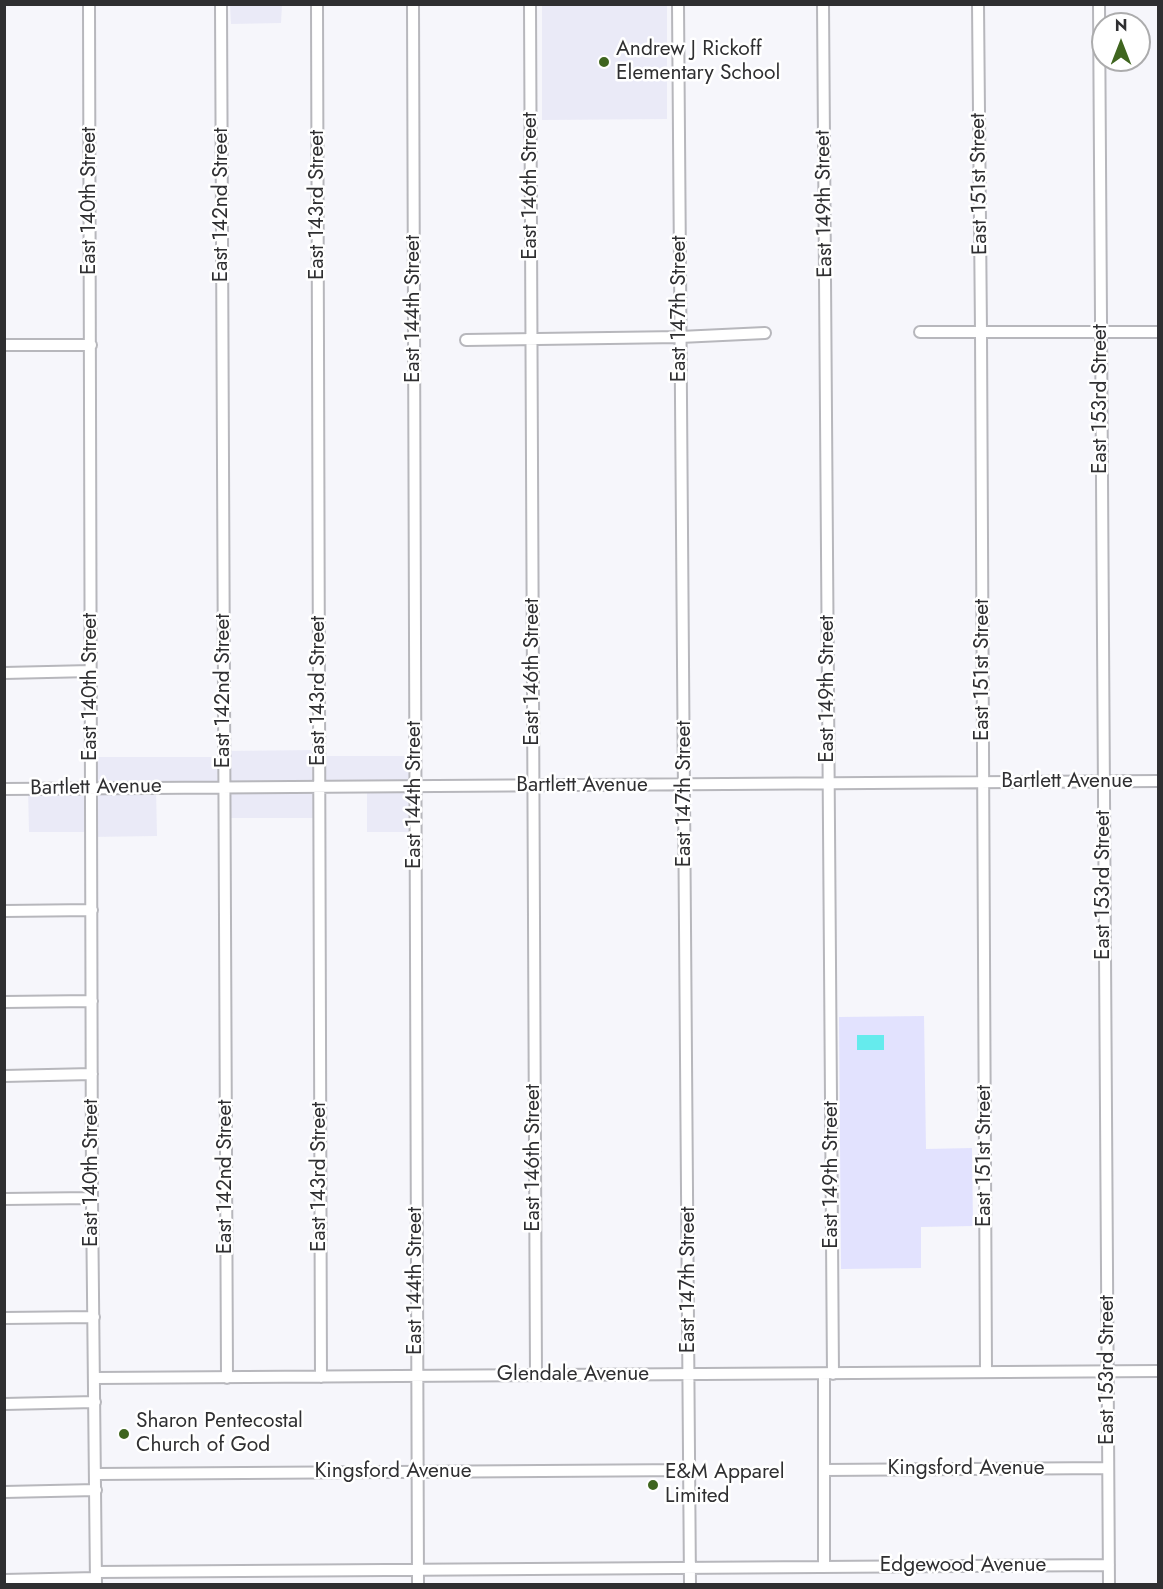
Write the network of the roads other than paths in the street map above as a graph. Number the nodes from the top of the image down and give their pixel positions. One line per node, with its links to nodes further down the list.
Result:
1 (90, 4): 19 (street, East 140th Street)
2 (221, 4): 28 (street, East 142nd Street)
3 (317, 4): 29 (street, East 143rd Street)
4 (413, 4): 30 (street, East 144th Street)
5 (530, 4): 17 (street, East 146th Street)
6 (678, 4): 15 (street, East 147th Street)
7 (823, 4): 25 (street, East 149th Street)
8 (978, 4): 11 (street, East 151st Street)
9 (1099, 4): 12 (street, East 153rd Street)
10 (920, 332): 11 (street)
11 (981, 332): 12 (street); 24 (street, East 151st Street)
12 (1101, 332): 13 (street); 22 (street, East 153rd Street)
13 (1158, 332)
14 (765, 333): 15 (street)
15 (680, 337): 17 (street); 26 (street, East 147th Street)
16 (466, 339): 17 (street)
17 (532, 339): 27 (street, East 146th Street)
18 (4, 345): 19 (street)
19 (91, 345): 20 (street, East 140th Street)
20 (91, 671): 21 (street); 31 (street, East 140th Street)
21 (4, 673)
22 (1104, 781): 23 (street, Bartlett Avenue); 24 (street, Bartlett Avenue); 43 (street, East 153rd Street)
23 (1158, 781)
24 (984, 782): 25 (street, Bartlett Avenue); 45 (street, East 151st Street)
25 (829, 784): 26 (street, Bartlett Avenue); 47 (street, East 149th Street)
26 (685, 785): 27 (street, Bartlett Avenue); 46 (street, East 147th Street)
27 (533, 786): 30 (street, Bartlett Avenue); 49 (street, East 146th Street)
28 (224, 787): 29 (street, Bartlett Avenue); 31 (street, Bartlett Avenue); 52 (street, East 142nd Street)
29 (319, 787): 30 (street, Bartlett Avenue); 50 (street, East 143rd Street)
30 (415, 787): 48 (street, East 144th Street)
31 (91, 788): 32 (street, Bartlett Avenue); 33 (street, East 140th Street)
32 (4, 789)
33 (92, 910): 34 (street); 35 (street, East 140th Street)
34 (4, 911)
35 (92, 1001): 36 (street); 37 (street, East 140th Street)
36 (4, 1002)
37 (92, 1074): 38 (street); 39 (street, East 140th Street)
38 (4, 1076)
39 (92, 1198): 40 (street); 41 (street, East 140th Street)
40 (4, 1199)
41 (94, 1317): 42 (street); 51 (street, East 140th Street)
42 (4, 1318)
43 (1108, 1371): 44 (street, Glendale Avenue); 45 (street, Glendale Avenue); 55 (street, East 153rd Street)
44 (1158, 1371)
45 (986, 1372): 47 (street, Glendale Avenue)
46 (689, 1374): 47 (street, Glendale Avenue); 49 (street, Glendale Avenue); 56 (street, East 147th Street)
47 (829, 1374): 57 (street, East 149th Street)
48 (417, 1375): 49 (street, Glendale Avenue); 50 (street, Glendale Avenue); 58 (street, East 144th Street)
49 (536, 1375)
50 (321, 1377): 52 (street, Glendale Avenue)
51 (95, 1378): 52 (street, Glendale Avenue); 53 (street, East 140th Street)
52 (227, 1378)
53 (95, 1402): 54 (street); 59 (street, East 140th Street)
54 (4, 1404)
55 (1108, 1468): 57 (street, Kingsford Avenue); 62 (street, East 153rd Street)
56 (690, 1470): 58 (street, Kingsford Avenue); 63 (street, East 147th Street)
57 (824, 1470): 64 (street, East 149th Street)
58 (418, 1472): 59 (street, Kingsford Avenue); 65 (street, East 144th Street)
59 (96, 1474): 60 (street, East 140th Street)
60 (96, 1490): 61 (street); 66 (street, East 140th Street)
61 (4, 1492)
62 (1109, 1565): 64 (street, Edgewood Avenue); 70 (street, East 153rd Street)
63 (690, 1567): 64 (street, Edgewood Avenue); 65 (street, Edgewood Avenue); 69 (street, East 147th Street)
64 (824, 1567)
65 (418, 1570): 66 (street, Edgewood Avenue); 68 (street, East 144th Street)
66 (96, 1578): 67 (street, Edgewood Avenue)
67 (4, 1580)
68 (418, 1584)
69 (690, 1584)
70 (1109, 1584)

